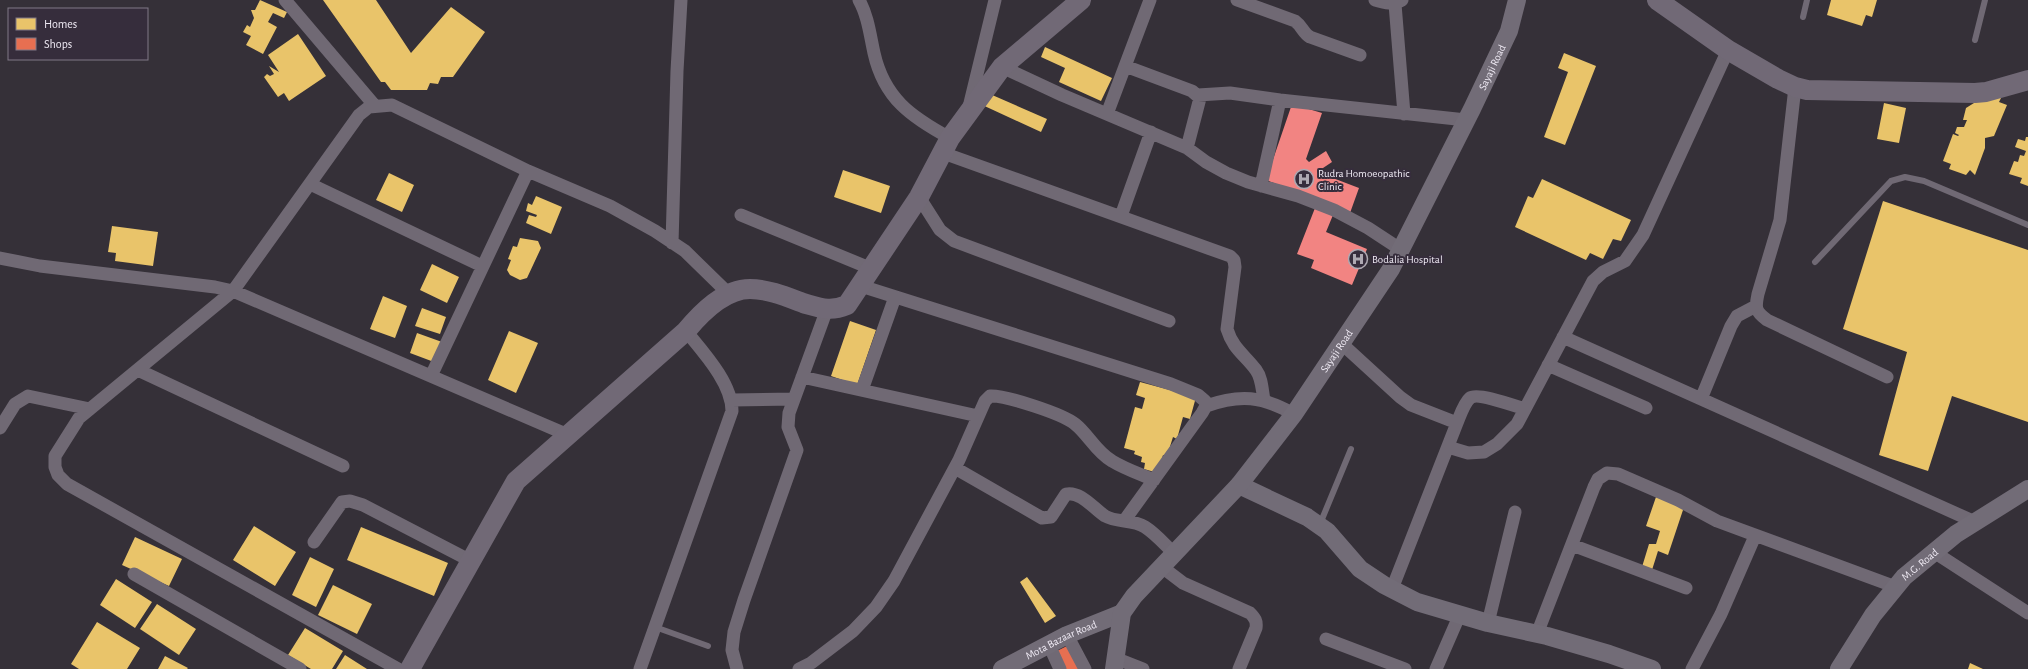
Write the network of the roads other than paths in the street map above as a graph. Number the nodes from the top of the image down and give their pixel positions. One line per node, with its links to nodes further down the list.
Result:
1 (285, 0): 26 (street)
2 (681, 0): 41 (street)
3 (859, 0): 32 (street)
4 (995, 0): 27 (street)
5 (1081, 0): 21 (main road)
6 (1150, 0): 20 (street)
7 (1237, 0): 19 (street)
8 (1375, 0): 14 (street)
9 (1517, 0): 16 (main road, Sayaji Road)
10 (1531, 0): 16 (main road)
11 (1657, 0): 18 (main road)
12 (1807, 0): 15 (lane)
13 (1985, 0): 17 (lane)
14 (1399, 2): 29 (street)
15 (1803, 17)
16 (1509, 31): 30 (main road, Sayaji Road)
17 (1975, 40)
18 (1728, 50): 23 (main road); 55 (street)
19 (1360, 55)
20 (1125, 66): 24 (street); 28 (street)
21 (1002, 67): 27 (main road); 28 (street)
22 (2028, 80): 23 (main road)
23 (1795, 87): 51 (street)
24 (1198, 95): 25 (street); 33 (street)
25 (1280, 100): 29 (street); 36 (street)
26 (375, 106): 34 (street); 35 (street)
27 (967, 114): 32 (main road)
28 (1107, 114): 31 (street)
29 (1404, 114): 30 (street)
30 (1466, 120): 42 (main road, Sayaji Road)
31 (1151, 132): 33 (street); 39 (street)
32 (947, 145): 37 (main road); 39 (street)
33 (1187, 148): 36 (street)
34 (528, 171): 41 (street); 45 (street)
35 (310, 184): 45 (street); 48 (street)
36 (1261, 186): 42 (street)
37 (919, 197): 46 (main road); 53 (street)
38 (741, 215): 46 (street)
39 (1122, 216): 66 (street)
40 (2028, 225): 44 (lane)
41 (672, 243): 49 (street)
42 (1400, 249): 56 (main road, Sayaji Road)
43 (0, 258): 48 (street)
44 (1815, 262)
45 (482, 266): 59 (street)
46 (872, 269): 47 (main road)
47 (861, 286): 50 (street); 52 (main road)
48 (233, 291): 58 (street); 59 (street)
49 (729, 294): 52 (main road); 54 (main road)
50 (895, 297): 62 (street); 67 (street)
51 (1756, 306): 61 (street); 64 (street)
52 (827, 309): 60 (street)
53 (1169, 321)
54 (686, 331): 65 (street); 75 (main road)
55 (1563, 337): 57 (street); 64 (street)
56 (1341, 343): 71 (main road, Sayaji Road); 73 (street)
57 (1548, 365): 68 (street); 70 (street)
58 (138, 370): 69 (street); 78 (street)
59 (430, 376): 75 (street)
60 (802, 377): 62 (street); 63 (street)
61 (1887, 377)
62 (862, 390): 72 (street)
63 (794, 398): 65 (street); 113 (street)
64 (1701, 399): 85 (street)
65 (732, 400): 102 (street)
66 (1264, 400): 67 (street); 71 (street)
67 (1206, 406): 80 (street)
68 (1646, 408)
69 (90, 409): 74 (street); 110 (street)
70 (1525, 409): 73 (street); 76 (street)
71 (1294, 414): 81 (main road, Sayaji Road)
72 (978, 416): 79 (street); 80 (street)
73 (1457, 423): 76 (street)
74 (0, 428)
75 (568, 435): 92 (main road)
76 (1448, 447): 97 (street)
77 (1351, 449): 86 (lane)
78 (343, 466)
79 (955, 468): 84 (street); 114 (street)
80 (1154, 480): 84 (street)
81 (1239, 485): 86 (main road); 91 (main road, Sayaji Road)
82 (2028, 490): 85 (main road, M.G. Road)
83 (1515, 512): 101 (street)
84 (1124, 521): 91 (street)
85 (1975, 522): 90 (main road, M.G. Road)
86 (1319, 526): 97 (main road)
87 (1756, 536): 89 (street); 95 (street); 123 (street)
88 (314, 542): 92 (street)
89 (1572, 545): 96 (street); 103 (street)
90 (1934, 552): 95 (main road, M.G. Road); 99 (street)
91 (1175, 554): 93 (main road, Sayaji Road)
92 (471, 561): 111 (main road)
93 (1162, 567): 98 (main road, Sayaji Road); 119 (street)
94 (134, 574): 109 (street)
95 (1896, 587): 124 (main road, M.G. Road)
96 (1686, 588)
97 (1392, 589): 100 (main road)
98 (1122, 613): 104 (main road, Mota Bazaar Road); 108 (main road, Sayaji Road)
99 (2028, 613)
100 (1460, 614): 101 (main road); 121 (street)
101 (1488, 623): 103 (main road)
102 (655, 627): 107 (lane); 112 (street)
103 (1537, 634): 122 (main road)
104 (1067, 635): 106 (main road, Mota Bazaar Road); 117 (street)
105 (1326, 639): 120 (street)
106 (1049, 645): 115 (main road, Mota Bazaar Road); 116 (street)
107 (708, 646)
108 (1114, 663): 118 (street)
109 (300, 669)
110 (398, 669)
111 (410, 669)
112 (640, 669)
113 (737, 669)
114 (799, 669)
115 (1002, 669)
116 (1060, 669)
117 (1085, 669)
118 (1143, 669)
119 (1239, 669)
120 (1405, 669)
121 (1436, 669)
122 (1652, 669)
123 (1692, 669)
124 (1839, 669)

